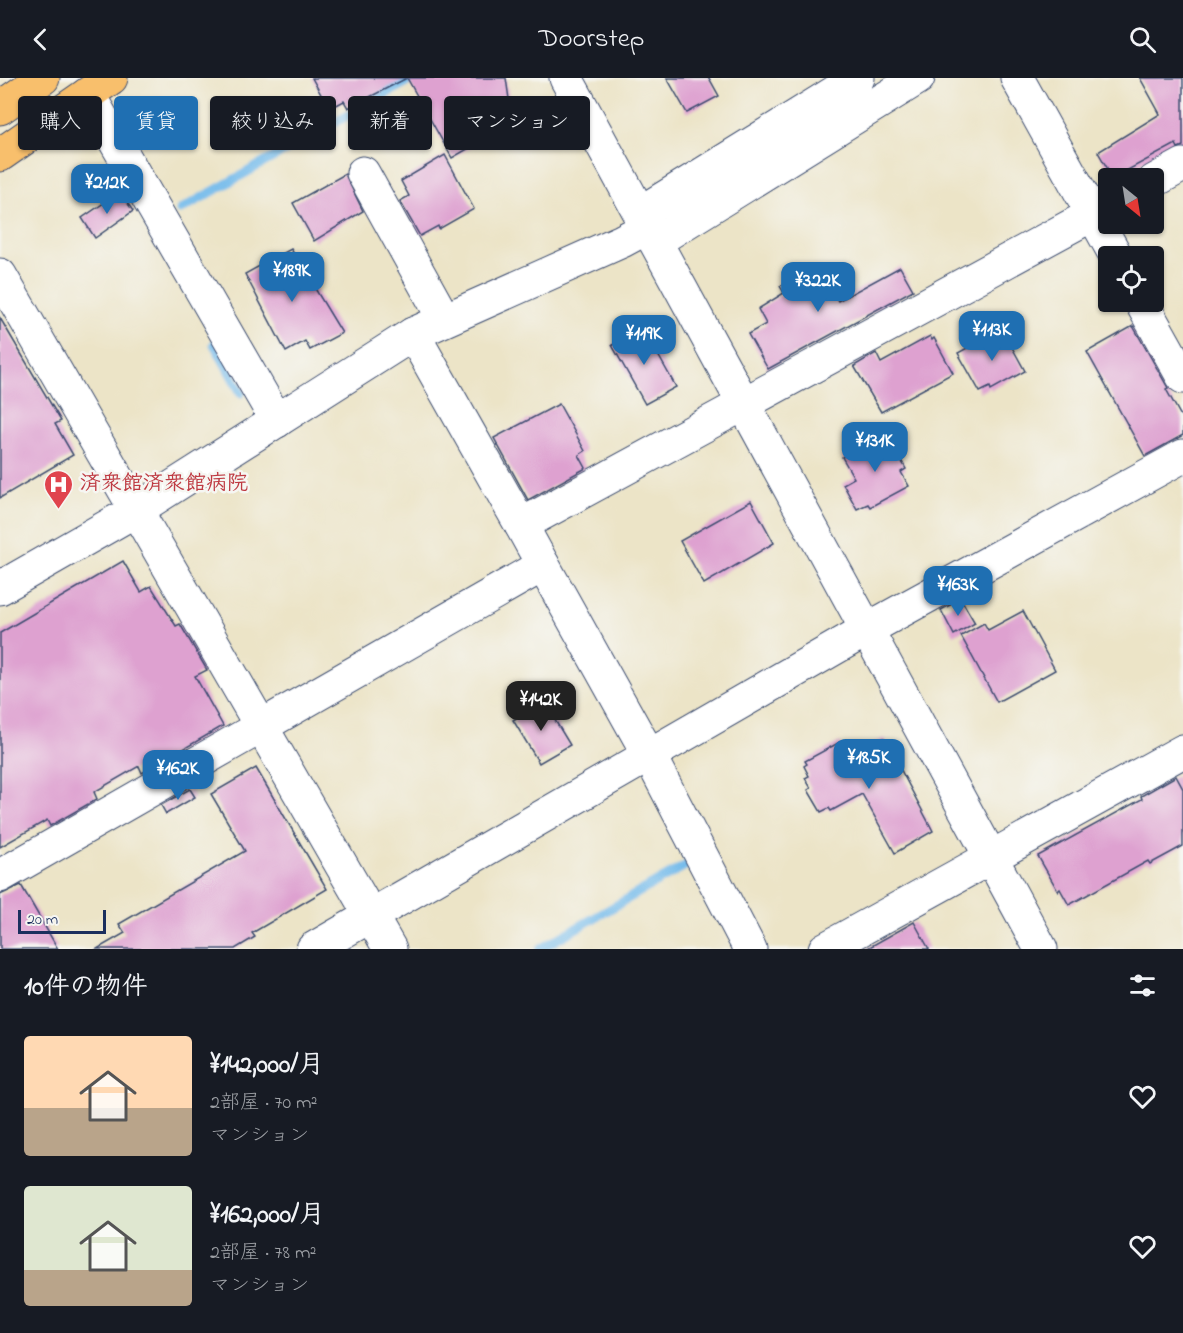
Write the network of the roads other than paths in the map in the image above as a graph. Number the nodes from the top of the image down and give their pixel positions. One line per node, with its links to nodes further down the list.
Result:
1 (43, 78): 7 (main road)
2 (566, 78): 14 (street)
3 (858, 78): 14 (street)
4 (918, 78): 14 (street)
5 (1017, 78): 12 (street)
6 (100, 86): 8 (main road); 21 (street)
7 (0, 108)
8 (0, 155)
9 (1183, 165): 11 (street)
10 (363, 173): 17 (street)
11 (1164, 175)
12 (1098, 205)
13 (1098, 212): 20 (street)
14 (648, 227): 17 (street); 20 (street)
15 (0, 275): 23 (street)
16 (1147, 312): 19 (street)
17 (444, 319): 18 (street)
18 (413, 334): 21 (street); 24 (street)
19 (1183, 377)
20 (745, 406): 24 (street); 27 (street)
21 (277, 421): 23 (street)
22 (1183, 456): 27 (street)
23 (138, 509): 26 (street); 28 (street)
24 (521, 525): 25 (street)
25 (543, 565): 28 (street); 30 (street)
26 (0, 588)
27 (866, 630): 30 (street); 31 (street)
28 (260, 727): 32 (street); 33 (street)
29 (1183, 751): 31 (street)
30 (649, 755): 33 (street); 36 (street)
31 (991, 857): 37 (street); 38 (street)
32 (0, 876)
33 (370, 916): 34 (street); 35 (street)
34 (313, 949)
35 (390, 949)
36 (750, 949)
37 (825, 949)
38 (1041, 949)

